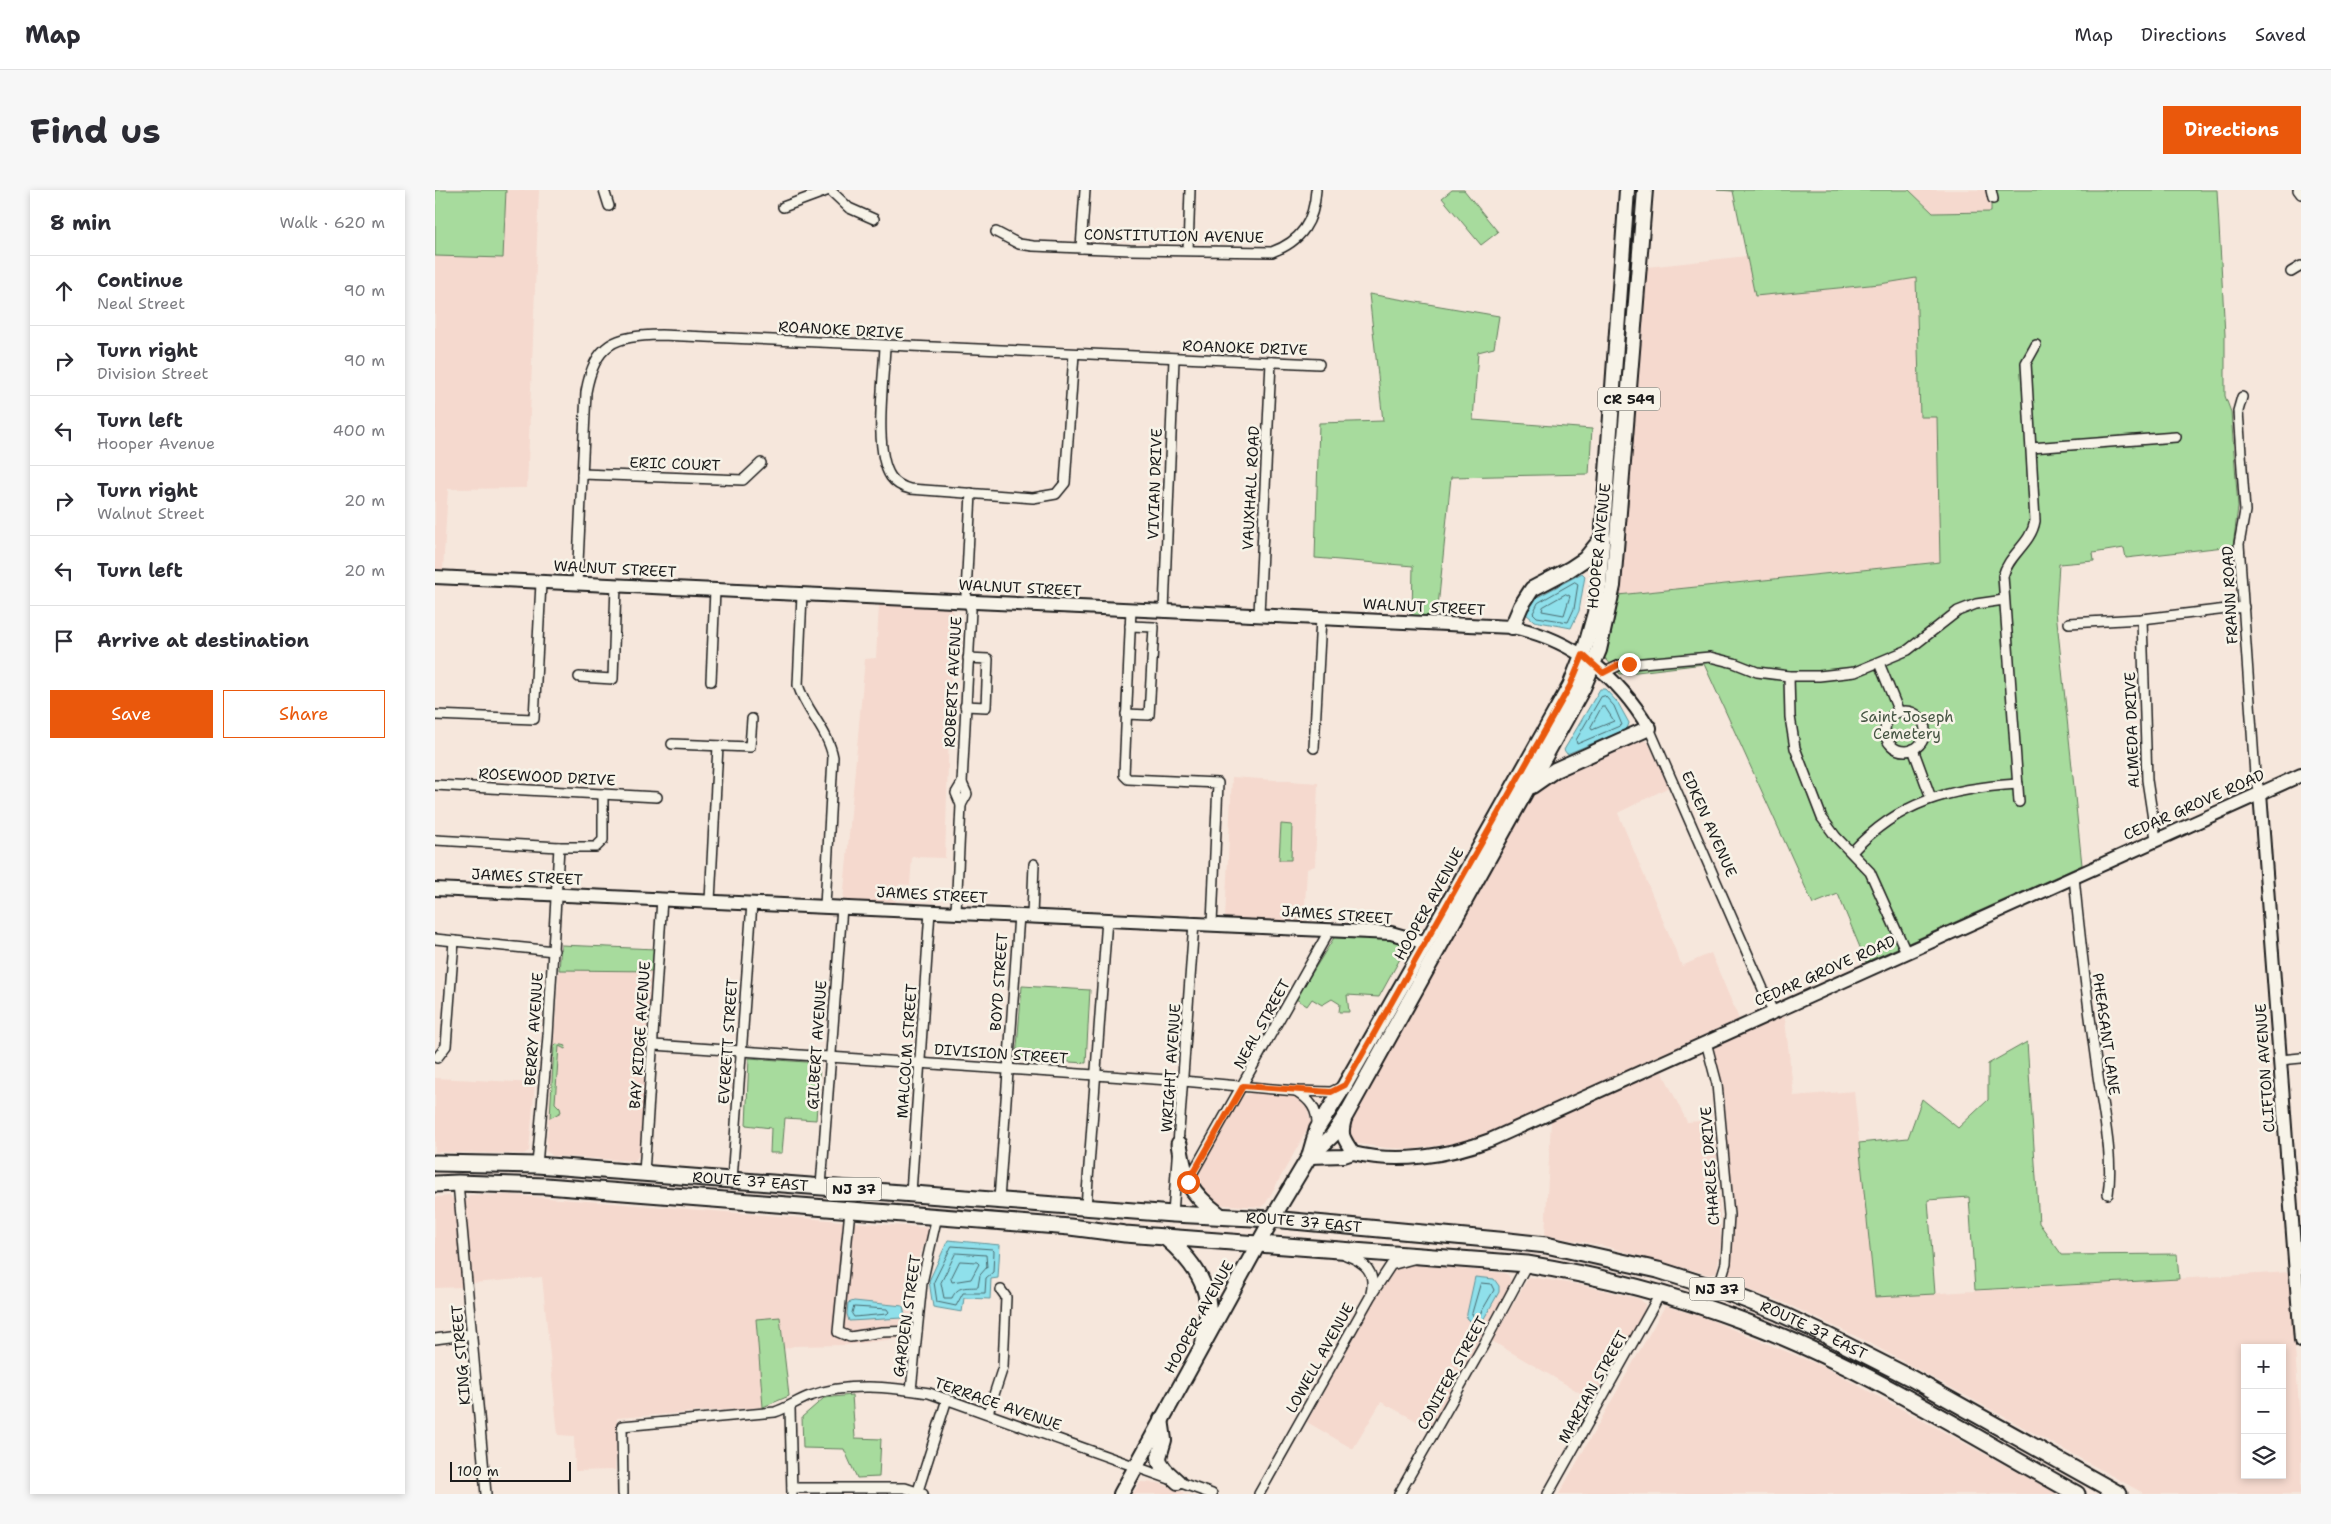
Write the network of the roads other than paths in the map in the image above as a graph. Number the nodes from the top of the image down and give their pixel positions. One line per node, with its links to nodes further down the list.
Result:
1 (604, 190): 10 (street)
2 (829, 190): 11 (street); 13 (street)
3 (1085, 190): 15 (street)
4 (1190, 190): 16 (street)
5 (1316, 190): 16 (street, CONSTITUTION AVENUE)
6 (1627, 190): 19 (main road, HOOPER AVENUE / CR 549)
7 (1645, 190): 12 (main road, HOOPER AVENUE / CR 549)
8 (2298, 190): 9 (street)
9 (2301, 194)
10 (609, 206)
11 (783, 207)
12 (1644, 208): 19 (main road); 52 (main road, HOOPER AVENUE / CR 549)
13 (874, 218)
14 (996, 232): 15 (street, CONSTITUTION AVENUE)
15 (1081, 248): 16 (street, CONSTITUTION AVENUE)
16 (1188, 250)
17 (2301, 266): 18 (street)
18 (2291, 272)
19 (1619, 317): 32 (main road, HOOPER AVENUE / CR 549)
20 (2036, 345): 28 (street)
21 (885, 346): 22 (street, ROANOKE DRIVE); 30 (street, ROANOKE DRIVE); 31 (street)
22 (1074, 354): 23 (street, ROANOKE DRIVE); 31 (street)
23 (1174, 359): 24 (street, ROANOKE DRIVE); 43 (street, VIVIAN DRIVE)
24 (1271, 362): 25 (street, ROANOKE DRIVE); 44 (street, VAUXHALL ROAD)
25 (1319, 364)
26 (2242, 397): 41 (street, FRANN ROAD)
27 (2176, 437): 28 (street)
28 (2031, 448): 39 (street)
29 (761, 463): 30 (street, ERIC COURT)
30 (582, 474): 35 (street, ROANOKE DRIVE)
31 (971, 493): 40 (street, ROBERTS AVENUE)
32 (1603, 537): 49 (main road); 52 (main road, HOOPER AVENUE / CR 549)
33 (435, 577): 34 (street, WALNUT STREET)
34 (541, 582): 35 (street, WALNUT STREET); 59 (street)
35 (577, 584): 36 (street, WALNUT STREET)
36 (616, 585): 37 (street, WALNUT STREET); 54 (street)
37 (715, 590): 38 (street, WALNUT STREET); 55 (street)
38 (802, 594): 40 (street, WALNUT STREET); 86 (street)
39 (2004, 600): 51 (street); 67 (street)
40 (969, 602): 42 (street, WALNUT STREET); 50 (street, ROBERTS AVENUE)
41 (2244, 607): 46 (street); 70 (street, FRANN ROAD)
42 (1131, 609): 43 (street, WALNUT STREET); 48 (street)
43 (1164, 611): 44 (street, WALNUT STREET)
44 (1259, 614): 45 (street, WALNUT STREET)
45 (1321, 618): 49 (street, WALNUT STREET); 64 (street)
46 (2142, 619): 47 (street); 76 (street, ALMEDA DRIVE)
47 (2069, 623)
48 (1130, 626): 58 (street); 58 (street)
49 (1512, 627): 52 (street, WALNUT STREET)
50 (968, 658): 56 (street, ROBERTS AVENUE); 56 (street)
51 (1879, 663): 53 (street); 57 (street)
52 (1593, 664): 53 (street); 61 (street, EDKEN AVENUE); 69 (main road, HOOPER AVENUE / CR 549); 98 (main road, HOOPER AVENUE / CR 549)
53 (1789, 676): 78 (street)
54 (579, 677)
55 (711, 681)
56 (965, 706): 89 (street, ROBERTS AVENUE)
57 (1899, 712): 65 (street); 65 (street)
58 (1126, 714): 94 (street)
59 (435, 715)
60 (752, 719): 63 (street)
61 (1649, 728): 69 (main road); 101 (street, EDKEN AVENUE)
62 (672, 744): 63 (street)
63 (718, 746): 84 (street)
64 (1314, 748)
65 (1913, 749): 73 (street)
66 (2301, 775): 70 (street, CEDAR GROVE ROAD)
67 (2017, 784): 73 (street); 74 (street)
68 (435, 785): 71 (street, ROSEWOOD DRIVE)
69 (1526, 792): 116 (main road, HOOPER AVENUE / CR 549)
70 (2260, 792): 76 (street, CEDAR GROVE ROAD); 108 (street, CLIFTON AVENUE)
71 (603, 794): 72 (street, ROSEWOOD DRIVE); 77 (street)
72 (657, 797)
73 (1931, 798): 78 (street)
74 (2019, 802)
75 (435, 840): 77 (street)
76 (2156, 840): 80 (street, CEDAR GROVE ROAD)
77 (559, 847): 82 (street, BERRY AVENUE)
78 (1852, 852): 100 (street)
79 (1034, 864): 91 (street)
80 (2074, 877): 100 (street, CEDAR GROVE ROAD); 130 (street, PHEASANT LANE)
81 (435, 888): 82 (street, JAMES STREET)
82 (557, 894): 83 (street, JAMES STREET); 99 (street, BERRY AVENUE)
83 (662, 899): 84 (street, JAMES STREET); 103 (street, BAY RIDGE AVENUE)
84 (710, 901): 85 (street, JAMES STREET)
85 (752, 903): 86 (street, JAMES STREET); 104 (street, EVERETT STREET)
86 (825, 906): 87 (street, JAMES STREET)
87 (842, 907): 88 (street, JAMES STREET); 105 (street, GILBERT AVENUE)
88 (930, 911): 89 (street, JAMES STREET); 109 (street, MALCOLM STREET)
89 (955, 912): 90 (street, JAMES STREET)
90 (1019, 915): 91 (street, JAMES STREET); 110 (street, BOYD STREET)
91 (1032, 916): 92 (street, JAMES STREET)
92 (1107, 919): 93 (street, JAMES STREET); 111 (street)
93 (1194, 923): 94 (street, JAMES STREET); 112 (street, WRIGHT AVENUE)
94 (1212, 924): 95 (street, JAMES STREET)
95 (1329, 931): 98 (street, JAMES STREET); 114 (street, NEAL STREET)
96 (435, 939): 97 (street)
97 (454, 941): 99 (street); 106 (street)
98 (1426, 943): 113 (main road, HOOPER AVENUE / CR 549)
99 (554, 951): 122 (street, BERRY AVENUE)
100 (1906, 952): 101 (street, CEDAR GROVE ROAD)
101 (1773, 1012): 102 (street, CEDAR GROVE ROAD)
102 (1706, 1042): 119 (street, CEDAR GROVE ROAD); 144 (street, CHARLES DRIVE)
103 (654, 1045): 104 (street, DIVISION STREET); 123 (street, BAY RIDGE AVENUE)
104 (742, 1051): 105 (street, DIVISION STREET); 124 (street, EVERETT STREET)
105 (830, 1057): 109 (street, DIVISION STREET); 128 (street, GILBERT AVENUE)
106 (437, 1058)
107 (2301, 1058): 108 (street)
108 (2280, 1060): 140 (street, CLIFTON AVENUE)
109 (921, 1062): 110 (street, DIVISION STREET); 129 (street, MALCOLM STREET)
110 (1007, 1068): 111 (street, DIVISION STREET); 131 (street, BOYD STREET)
111 (1095, 1075): 112 (street, DIVISION STREET); 132 (street)
112 (1183, 1081): 114 (street, DIVISION STREET); 118 (street, WRIGHT AVENUE)
113 (1345, 1085): 115 (street, DIVISION STREET); 117 (main road, HOOPER AVENUE / CR 549)
114 (1243, 1086): 115 (street, DIVISION STREET); 125 (street, NEAL STREET)
115 (1296, 1090): 117 (street)
116 (1346, 1115): 119 (street); 120 (main road, HOOPER AVENUE / CR 549)
117 (1317, 1129): 120 (main road, HOOPER AVENUE / CR 549)
118 (1179, 1144): 125 (highway); 134 (street, WRIGHT AVENUE)
119 (1353, 1153): 120 (street, CEDAR GROVE ROAD)
120 (1309, 1158): 137 (main road, HOOPER AVENUE / CR 549)
121 (435, 1163): 122 (highway, ROUTE 37 EAST / NJ 37)
122 (537, 1165): 123 (highway, ROUTE 37 EAST / NJ 37)
123 (644, 1173): 124 (highway, ROUTE 37 EAST / NJ 37)
124 (732, 1180): 128 (highway, ROUTE 37 EAST / NJ 37)
125 (1188, 1182): 135 (highway)
126 (458, 1183): 127 (highway, ROUTE 37 EAST / NJ 37); 133 (highway, ROUTE 37 EAST / NJ 37); 149 (street, KING STREET)
127 (435, 1184)
128 (821, 1186): 129 (highway, ROUTE 37 EAST / NJ 37)
129 (911, 1194): 131 (highway, ROUTE 37 EAST / NJ 37)
130 (2108, 1194)
131 (999, 1200): 132 (highway, ROUTE 37 EAST / NJ 37)
132 (1086, 1207): 134 (highway, ROUTE 37 EAST / NJ 37)
133 (850, 1210): 136 (highway, ROUTE 37 EAST / NJ 37); 148 (street)
134 (1173, 1214): 135 (highway, ROUTE 37 EAST / NJ 37)
135 (1219, 1215): 137 (highway, ROUTE 37 EAST / NJ 37)
136 (937, 1216): 138 (highway, ROUTE 37 EAST / NJ 37); 148 (street, GARDEN STREET)
137 (1272, 1219): 139 (main road, HOOPER AVENUE / CR 549); 144 (highway, ROUTE 37 EAST / NJ 37)
138 (1165, 1237): 139 (highway, ROUTE 37 EAST / NJ 37); 151 (highway)
139 (1259, 1243): 141 (highway, ROUTE 37 EAST / NJ 37); 151 (main road, HOOPER AVENUE / CR 549)
140 (2298, 1248): 152 (street, CLIFTON AVENUE)
141 (1329, 1249): 142 (highway, ROUTE 37 EAST / NJ 37); 147 (street)
142 (1422, 1256): 143 (highway, ROUTE 37 EAST / NJ 37); 147 (street, LOWELL AVENUE)
143 (1527, 1264): 146 (highway, ROUTE 37 EAST / NJ 37); 167 (street, CONIFER STREET)
144 (1718, 1289): 170 (highway, ROUTE 37 EAST / NJ 37)
145 (1001, 1290): 156 (street)
146 (1661, 1294): 168 (street, MARIAN STREET); 169 (highway, ROUTE 37 EAST / NJ 37)
147 (1370, 1297): 166 (street, LOWELL AVENUE)
148 (917, 1331): 153 (street, GARDEN STREET)
149 (473, 1334): 150 (street); 162 (street, KING STREET)
150 (435, 1339)
151 (1204, 1341): 157 (main road, HOOPER AVENUE / CR 549)
152 (2301, 1341)
153 (911, 1390): 154 (street, TERRACE AVENUE); 155 (street, TERRACE AVENUE)
154 (947, 1399): 156 (street, TERRACE AVENUE); 161 (street)
155 (790, 1408): 160 (street); 163 (street, TERRACE AVENUE)
156 (988, 1413): 158 (street, TERRACE AVENUE)
157 (1161, 1420): 158 (main road, HOOPER AVENUE / CR 549); 159 (main road)
158 (1135, 1468): 159 (street, TERRACE AVENUE); 164 (main road, HOOPER AVENUE / CR 549)
159 (1178, 1482): 165 (street, TERRACE AVENUE)
160 (792, 1491): 161 (street)
161 (919, 1493)
162 (487, 1494)
163 (623, 1494)
164 (1121, 1494)
165 (1212, 1494)
166 (1259, 1494)
167 (1399, 1494)
168 (1549, 1494)
169 (2077, 1494)
170 (2119, 1494)

